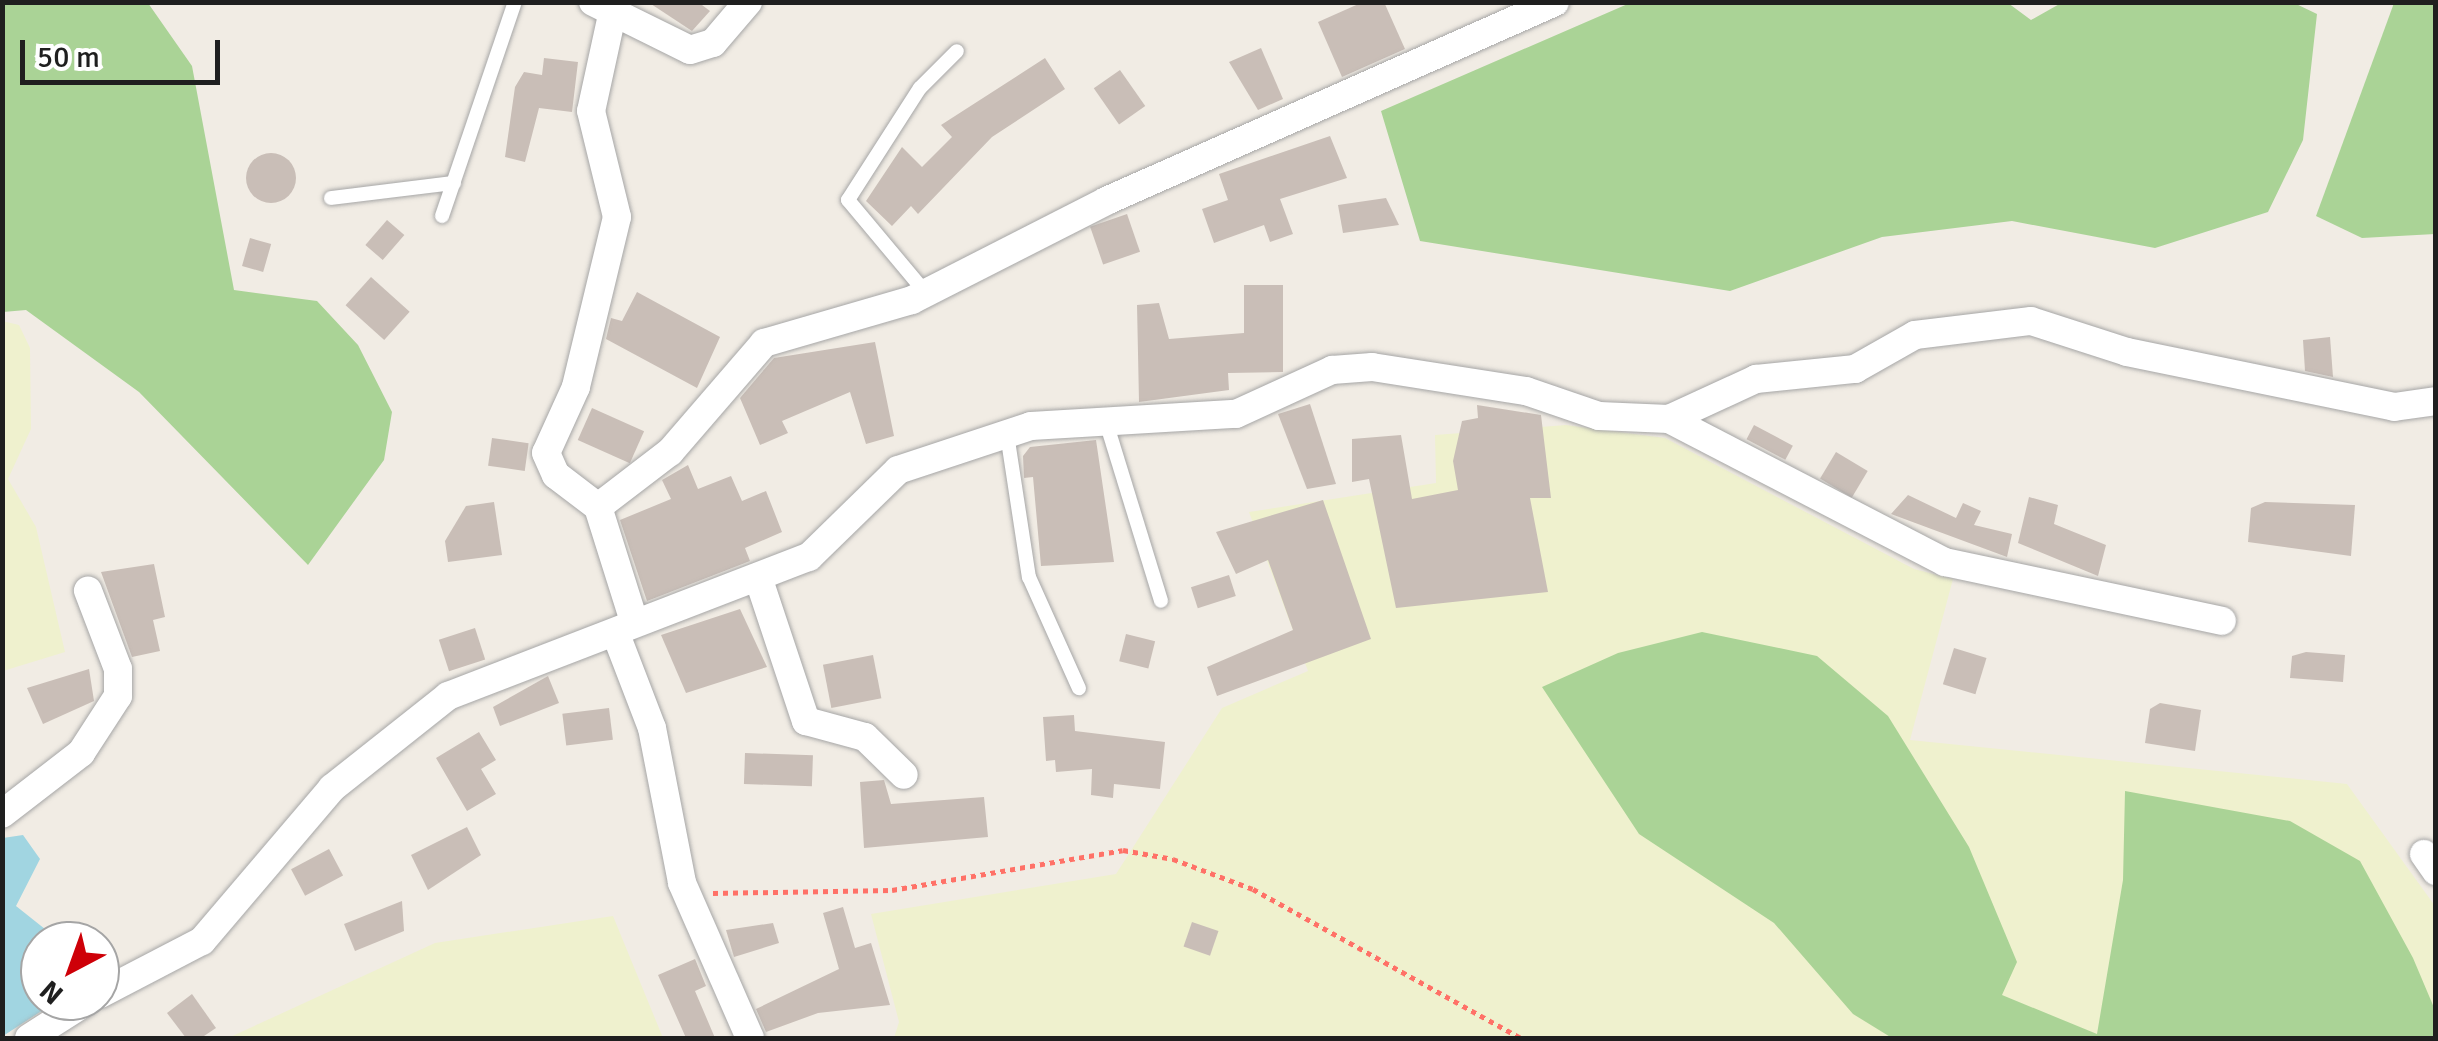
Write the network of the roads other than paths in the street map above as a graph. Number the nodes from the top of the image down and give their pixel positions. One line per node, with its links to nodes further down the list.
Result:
1 (515, 2): 6 (lane)
2 (748, 2): 4 (street)
3 (1555, 2): 9 (street)
4 (602, 9): 14 (street)
5 (957, 51): 9 (lane)
6 (454, 183): 7 (lane); 8 (lane)
7 (331, 198)
8 (442, 216)
9 (925, 292): 14 (street)
10 (2436, 401): 11 (street)
11 (1669, 420): 12 (street); 18 (street)
12 (1106, 422): 13 (street); 17 (lane)
13 (1007, 434): 15 (street); 20 (lane)
14 (598, 507): 19 (street)
15 (758, 578): 19 (street); 21 (street)
16 (88, 590): 22 (street)
17 (1162, 601)
18 (2222, 621)
19 (626, 629): 23 (street); 26 (street)
20 (1079, 688)
21 (904, 774)
22 (2, 814)
23 (120, 984)
24 (56, 1021): 25 (street)
25 (29, 1038)
26 (750, 1038)

